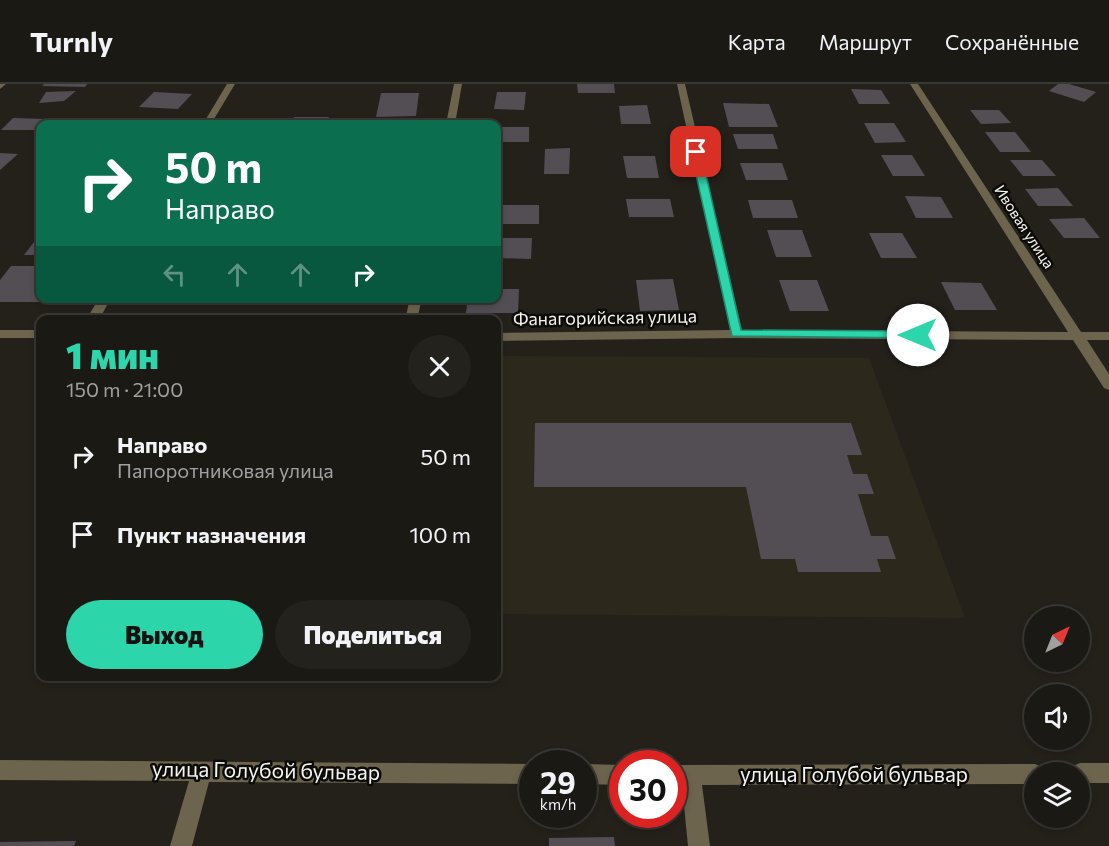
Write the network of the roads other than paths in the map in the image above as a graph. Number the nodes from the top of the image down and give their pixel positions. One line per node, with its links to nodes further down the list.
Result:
1 (231, 84): 5 (street)
2 (458, 84): 6 (street)
3 (681, 84): 9 (street)
4 (914, 84): 10 (street, Ивовая улица)
5 (209, 120)
6 (451, 120)
7 (0, 334): 8 (street)
8 (36, 334)
9 (736, 334): 10 (street, Фанагорийская улица); 12 (street, Фанагорийская улица)
10 (1077, 336): 11 (street, Фанагорийская улица); 13 (street, Ивовая улица)
11 (1109, 336)
12 (501, 337)
13 (1109, 385)
14 (0, 770): 15 (street, улица Голубой бульвар)
15 (202, 770): 18 (street, улица Голубой бульвар); 22 (street)
16 (1090, 773): 17 (street)
17 (1109, 773)
18 (519, 774)
19 (1024, 774): 20 (street, улица Голубой бульвар)
20 (687, 775)
21 (687, 796): 23 (street)
22 (181, 846)
23 (699, 846)

